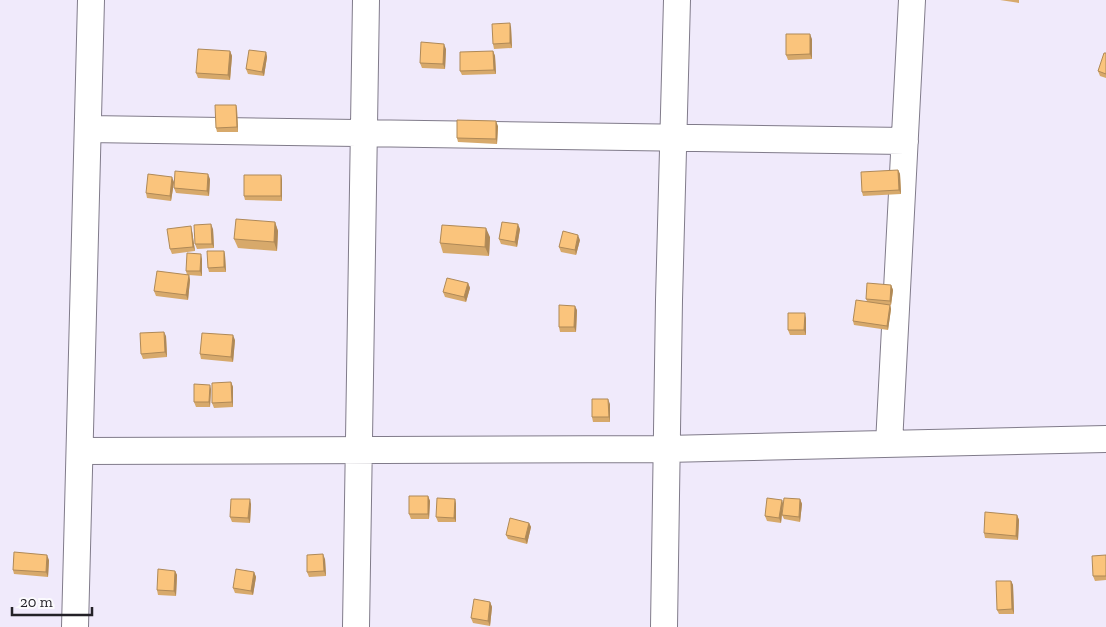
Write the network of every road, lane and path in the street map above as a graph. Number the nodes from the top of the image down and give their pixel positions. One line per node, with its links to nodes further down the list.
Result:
1 (92, 0): 5 (street)
2 (366, 0): 6 (street)
3 (677, 0): 7 (street)
4 (912, 0): 8 (street)
5 (88, 129): 6 (street); 13 (street)
6 (364, 133): 7 (street); 12 (street)
7 (673, 137): 8 (street); 11 (street)
8 (905, 141): 10 (street)
9 (1106, 439): 10 (street)
10 (890, 444): 11 (street)
11 (666, 449): 12 (street); 16 (street)
12 (359, 450): 13 (street); 15 (street)
13 (80, 451): 14 (street)
14 (76, 627)
15 (356, 627)
16 (664, 627)

